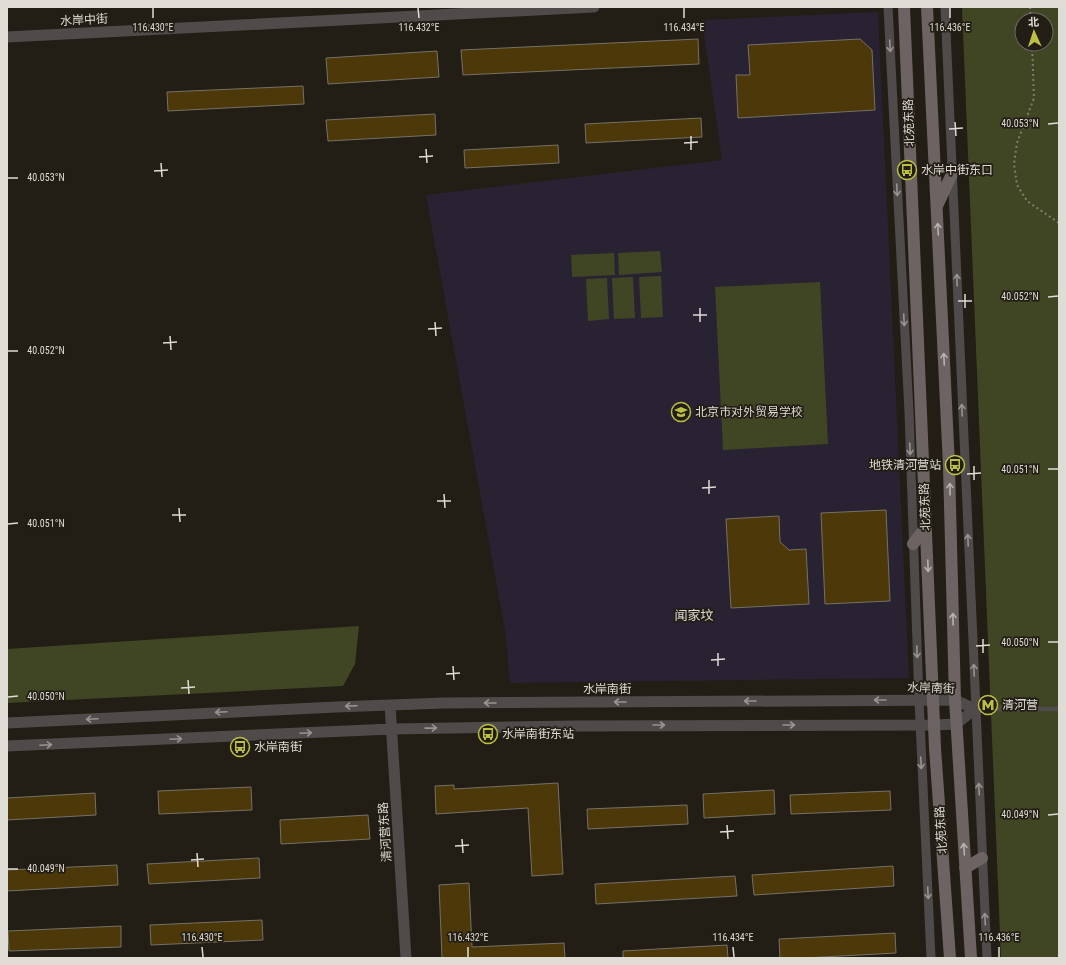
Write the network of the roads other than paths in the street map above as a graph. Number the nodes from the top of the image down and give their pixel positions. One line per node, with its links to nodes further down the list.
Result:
1 (594, 7): 6 (street, 水岸中街)
2 (888, 7): 10 (street, one-way to 10)
3 (904, 7): 9 (main road, 北苑东路)
4 (927, 7): 8 (main road, 北苑东路)
5 (945, 7): 7 (street)
6 (7, 37)
7 (952, 174): 8 (main road); 15 (street, one-way to 7)
8 (937, 207): 13 (main road, 北苑东路, one-way to 8)
9 (926, 527): 10 (main road); 12 (main road, 北苑东路, one-way to 12)
10 (913, 544): 11 (street, one-way to 11)
11 (919, 700): 12 (street, 水岸南街); 14 (street, 水岸南街, one-way to 14); 18 (street)
12 (934, 700): 13 (street, 水岸南街); 19 (main road, 北苑东路)
13 (955, 700): 15 (street, 水岸南街); 20 (main road, 北苑东路)
14 (390, 705): 17 (street, 水岸南街, one-way to 17); 21 (street, 清河营东路)
15 (975, 709): 16 (lane); 20 (street); 23 (street, one-way to 15)
16 (1059, 709)
17 (7, 723)
18 (920, 724): 19 (street); 21 (street, one-way to 18); 26 (street, one-way to 26)
19 (934, 724): 20 (street); 27 (main road, 北苑东路)
20 (956, 724): 24 (main road, 北苑东路, one-way to 20)
21 (392, 729): 22 (street, one-way to 21); 25 (street, 清河营东路)
22 (7, 746)
23 (982, 858): 24 (main road); 29 (street, one-way to 23)
24 (965, 868): 28 (main road, 北苑东路)
25 (406, 958)
26 (931, 958)
27 (950, 958)
28 (971, 958)
29 (987, 958)

